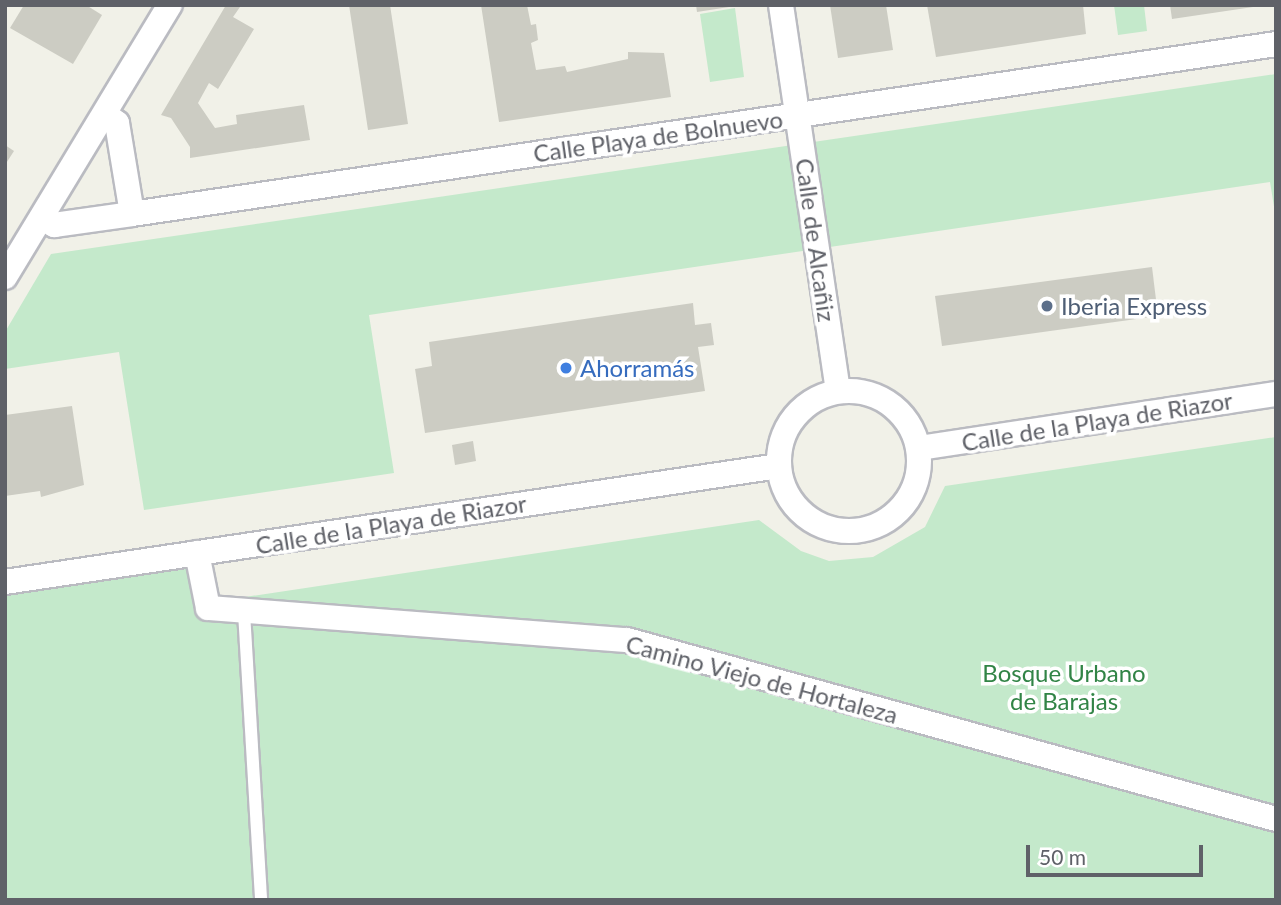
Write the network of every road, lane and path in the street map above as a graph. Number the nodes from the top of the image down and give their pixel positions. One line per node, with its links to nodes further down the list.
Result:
1 (170, 5): 4 (street)
2 (781, 5): 5 (street, Calle de Alcañiz)
3 (1276, 44): 5 (street, Calle Playa de Bolnuevo)
4 (105, 114): 6 (street); 7 (street)
5 (798, 116): 6 (street, Calle Playa de Bolnuevo); 9 (street, Calle de Alcañiz)
6 (132, 214): 7 (street, Calle Playa de Bolnuevo)
7 (43, 217): 8 (street)
8 (5, 277)
9 (838, 391): 11 (street); 12 (street)
10 (1276, 394): 11 (street, Calle de la Playa de Riazor)
11 (919, 448): 12 (street)
12 (778, 466): 13 (street, Calle de la Playa de Riazor)
13 (197, 553): 14 (street, Calle de la Playa de Riazor); 15 (street, Camino Viejo de Hortaleza)
14 (5, 582)
15 (244, 612): 16 (street, Camino Viejo de Hortaleza); 17 (lane)
16 (1276, 818)
17 (261, 900)

